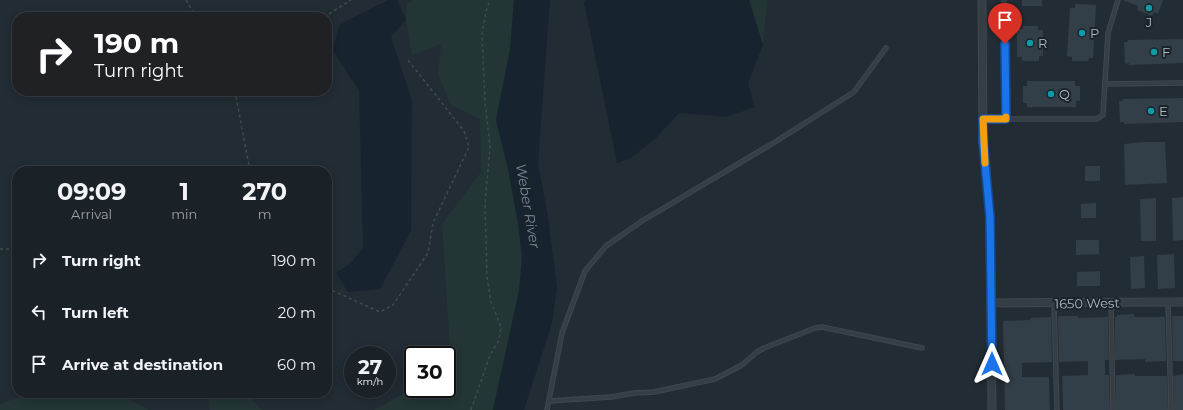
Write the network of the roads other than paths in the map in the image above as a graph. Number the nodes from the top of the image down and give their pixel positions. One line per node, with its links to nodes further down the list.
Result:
1 (982, 0): 7 (street)
2 (1004, 0): 8 (lane)
3 (1118, 0): 6 (lane)
4 (886, 48): 15 (lane)
5 (1183, 83): 6 (lane)
6 (1105, 84): 8 (lane)
7 (983, 119): 8 (lane); 12 (street)
8 (1006, 119)
9 (1111, 302): 10 (street, 1650 West); 13 (street, 1650 West); 19 (lane)
10 (1168, 302): 11 (street, 1650 West); 20 (lane)
11 (1183, 302)
12 (991, 303): 13 (street, 1650 West); 17 (street)
13 (1054, 303): 18 (lane)
14 (922, 348): 15 (lane)
15 (549, 401): 16 (lane)
16 (547, 410)
17 (992, 410)
18 (1057, 410)
19 (1113, 410)
20 (1171, 410)

